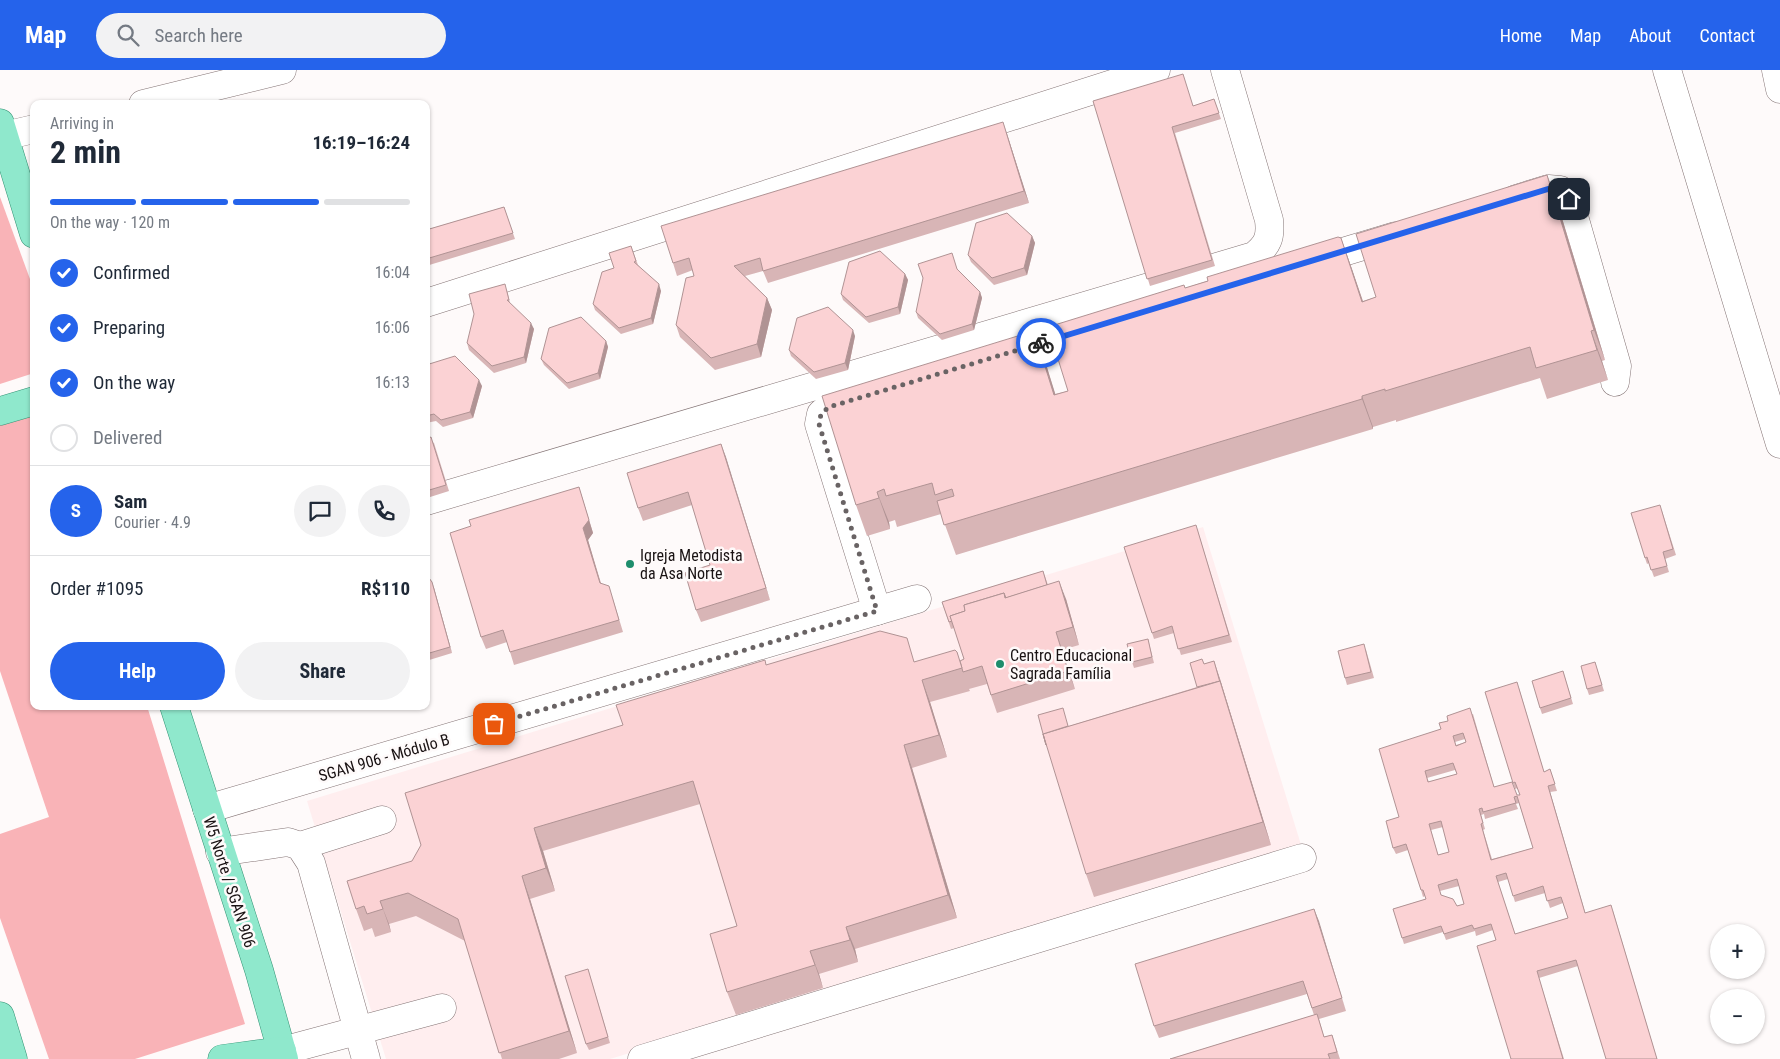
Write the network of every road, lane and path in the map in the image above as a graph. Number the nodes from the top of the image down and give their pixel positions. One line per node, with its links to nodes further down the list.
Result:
1 (282, 70): 7 (street)
2 (1156, 70): 13 (street)
3 (1225, 70): 18 (street)
4 (1666, 70): 17 (street)
5 (1776, 70): 6 (street)
6 (1780, 89)
7 (159, 100)
8 (30, 129): 9 (street)
9 (2, 130): 10 (main road)
10 (29, 205)
11 (1491, 207): 14 (street)
12 (1424, 227): 20 (street)
13 (430, 302)
14 (1615, 382)
15 (30, 402): 16 (main road)
16 (0, 411)
17 (1780, 444)
18 (430, 501)
19 (916, 600): 20 (street, SGAN 906 - Módulo B)
20 (877, 611): 22 (street, SGAN 906 - Módulo B)
21 (175, 710): 22 (main road, W5 Norte / SGAN 906)
22 (207, 809): 25 (main road, W5 Norte / SGAN 906)
23 (382, 820): 24 (street)
24 (300, 846): 25 (street); 29 (street)
25 (220, 852): 30 (main road, W5 Norte / SGAN 906)
26 (1302, 858): 34 (street)
27 (442, 1008): 29 (street)
28 (0, 1016): 31 (main road)
29 (358, 1029): 30 (street); 33 (street)
30 (283, 1055): 32 (main road)
31 (13, 1059)
32 (222, 1059)
33 (366, 1059)
34 (642, 1059)

